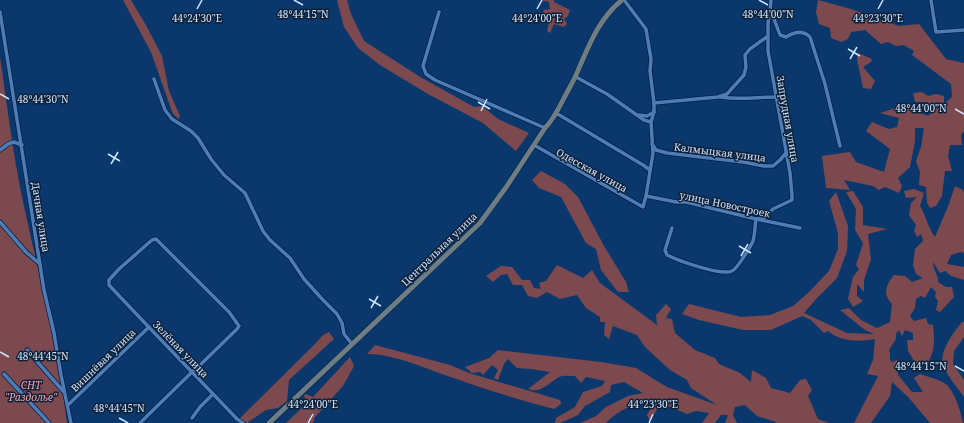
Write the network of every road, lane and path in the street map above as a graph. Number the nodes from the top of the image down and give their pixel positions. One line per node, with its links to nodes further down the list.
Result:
1 (623, 0): 9 (street, Центральная улица); 13 (street)
2 (770, 0): 4 (street, Запрудная улица)
3 (931, 0): 7 (street)
4 (770, 8): 8 (street, Запрудная улица); 22 (street)
5 (0, 12): 20 (street, Дачная улица)
6 (439, 12): 18 (street)
7 (964, 30)
8 (768, 36): 11 (street); 12 (street, Запрудная улица)
9 (576, 76): 15 (street, Центральная улица); 16 (street)
10 (154, 80): 33 (street)
11 (718, 97): 12 (street); 13 (street)
12 (776, 97): 24 (street, Запрудная улица)
13 (654, 102): 14 (street)
14 (654, 112): 16 (street); 17 (street)
15 (556, 113): 18 (street, Центральная улица); 25 (street)
16 (639, 115): 17 (street)
17 (651, 122): 19 (street)
18 (545, 128): 21 (street, Центральная улица)
19 (651, 143): 24 (street, Калмыцкая улица); 25 (street)
20 (22, 146): 23 (street); 31 (street, Дачная улица)
21 (534, 146): 26 (street, Одесская улица); 33 (street, Центральная улица)
22 (840, 146)
23 (0, 150)
24 (786, 153): 27 (street, Запрудная улица)
25 (650, 170): 26 (street)
26 (646, 196): 27 (street, улица Новостроек)
27 (756, 219): 29 (street); 30 (street, улица Новостроек)
28 (0, 222): 31 (street)
29 (672, 228)
30 (800, 228)
31 (40, 264): 37 (street, Дачная улица)
32 (149, 327): 35 (street, Зелёная улица); 35 (street, Зелёная улица); 39 (street, Вишнёвая улица)
33 (352, 344): 45 (street, Центральная улица)
34 (27, 350): 37 (street)
35 (192, 372): 38 (street, Зелёная улица); 43 (street)
36 (4, 374): 41 (street)
37 (65, 393): 39 (street, Дачная улица)
38 (213, 394): 40 (street); 44 (street, Зелёная улица)
39 (68, 405): 42 (street, Дачная улица)
40 (192, 418)
41 (49, 423)
42 (71, 423)
43 (140, 423)
44 (243, 423)
45 (270, 423)

